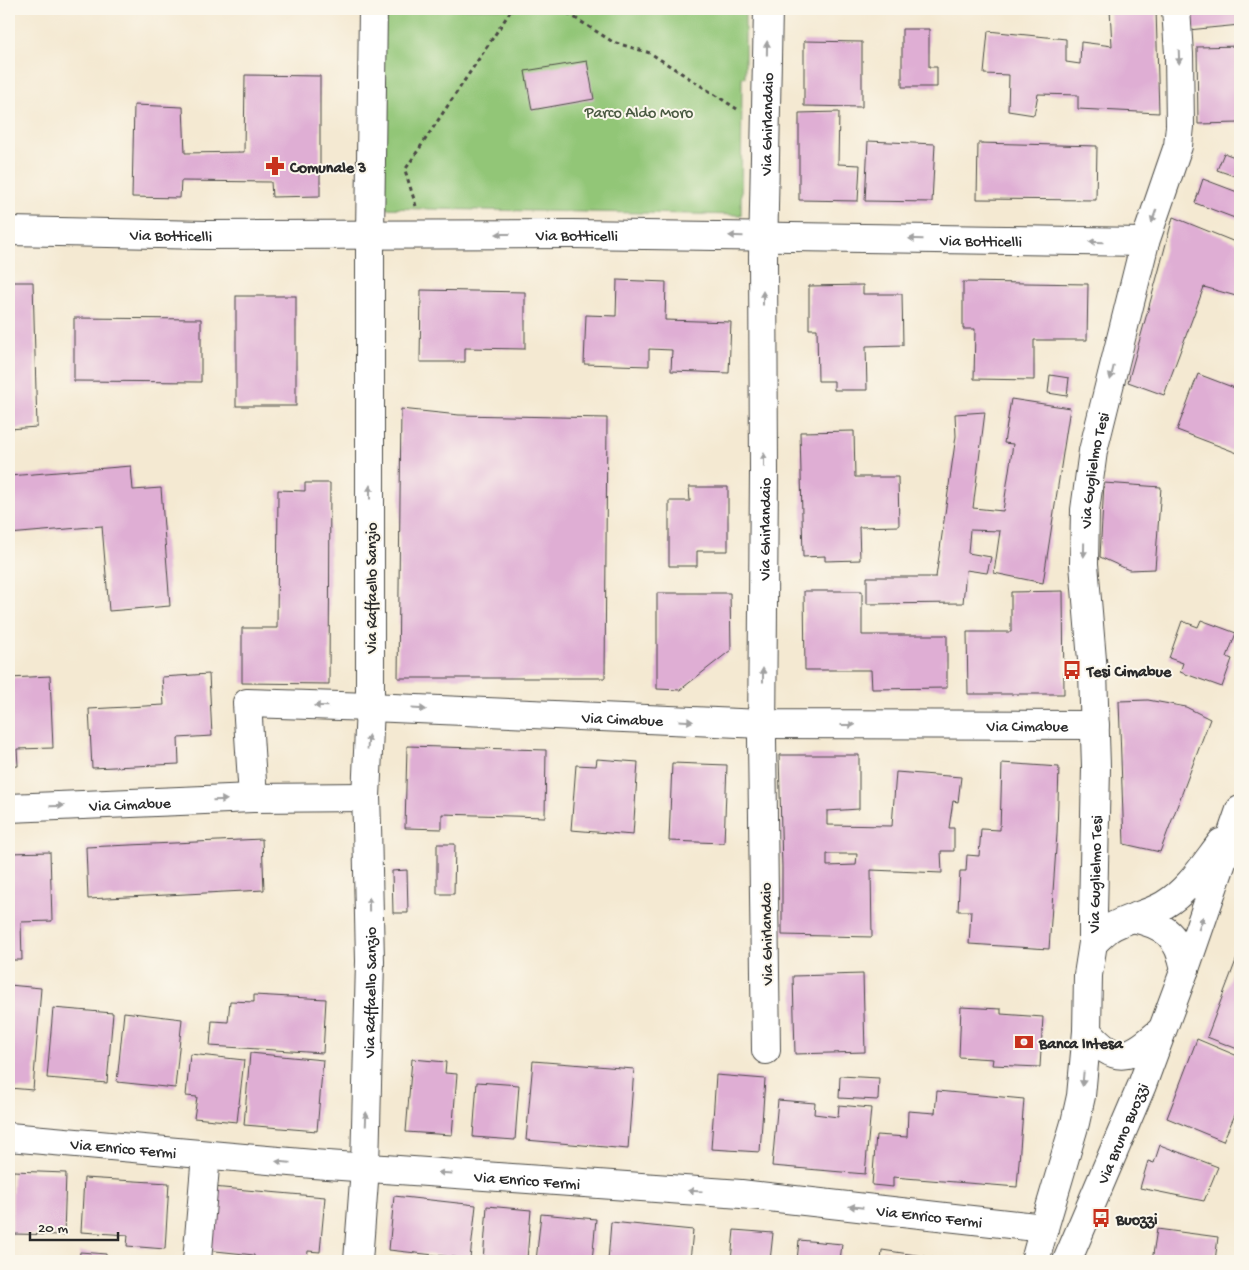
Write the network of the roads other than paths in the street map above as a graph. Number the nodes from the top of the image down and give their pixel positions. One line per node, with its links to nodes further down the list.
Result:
1 (373, 9): 5 (street, Via Raffaello Sanzio)
2 (768, 9): 6 (street, Via Ghirlandaio, one-way to 2)
3 (1176, 9): 7 (street, Via Guglielmo Tesi, one-way to 7)
4 (9, 231): 5 (street, Via Botticelli)
5 (370, 234): 6 (street, Via Botticelli, one-way to 5); 8 (street, Via Raffaello Sanzio, one-way to 5)
6 (764, 237): 7 (street, Via Botticelli, one-way to 6); 9 (street, Via Ghirlandaio, one-way to 6)
7 (1145, 242): 10 (street, Via Guglielmo Tesi, one-way to 10)
8 (370, 707): 9 (street, Via Cimabue, one-way to 9); 11 (street, Via Raffaello Sanzio, one-way to 8); 12 (street, Via Cimabue, one-way to 12)
9 (762, 724): 10 (street, Via Cimabue, one-way to 10); 20 (street, Via Ghirlandaio)
10 (1095, 725): 16 (street, Via Guglielmo Tesi)
11 (366, 797): 12 (street, Via Cimabue); 23 (street, Via Raffaello Sanzio, one-way to 11)
12 (253, 798): 13 (street, Via Cimabue, one-way to 12)
13 (9, 808)
14 (1237, 819): 15 (street, Via Bruno Buozzi); 17 (street, Via Bruno Buozzi, one-way to 14)
15 (1134, 918): 16 (street, Via Bruno Buozzi); 17 (street)
16 (1093, 943): 18 (street)
17 (1185, 969): 19 (street, Via Bruno Buozzi)
18 (1086, 1031): 19 (street, Via Bruno Buozzi); 24 (street, one-way to 24)
19 (1161, 1031): 28 (street, Via Bruno Buozzi)
20 (766, 1050)
21 (9, 1137): 22 (street, Via Enrico Fermi)
22 (206, 1155): 23 (street, Via Enrico Fermi, one-way to 22); 25 (street)
23 (364, 1168): 24 (street, Via Enrico Fermi, one-way to 23); 26 (street, Via Raffaello Sanzio)
24 (1044, 1228): 27 (street)
25 (197, 1261)
26 (358, 1261)
27 (1035, 1261)
28 (1067, 1261)

